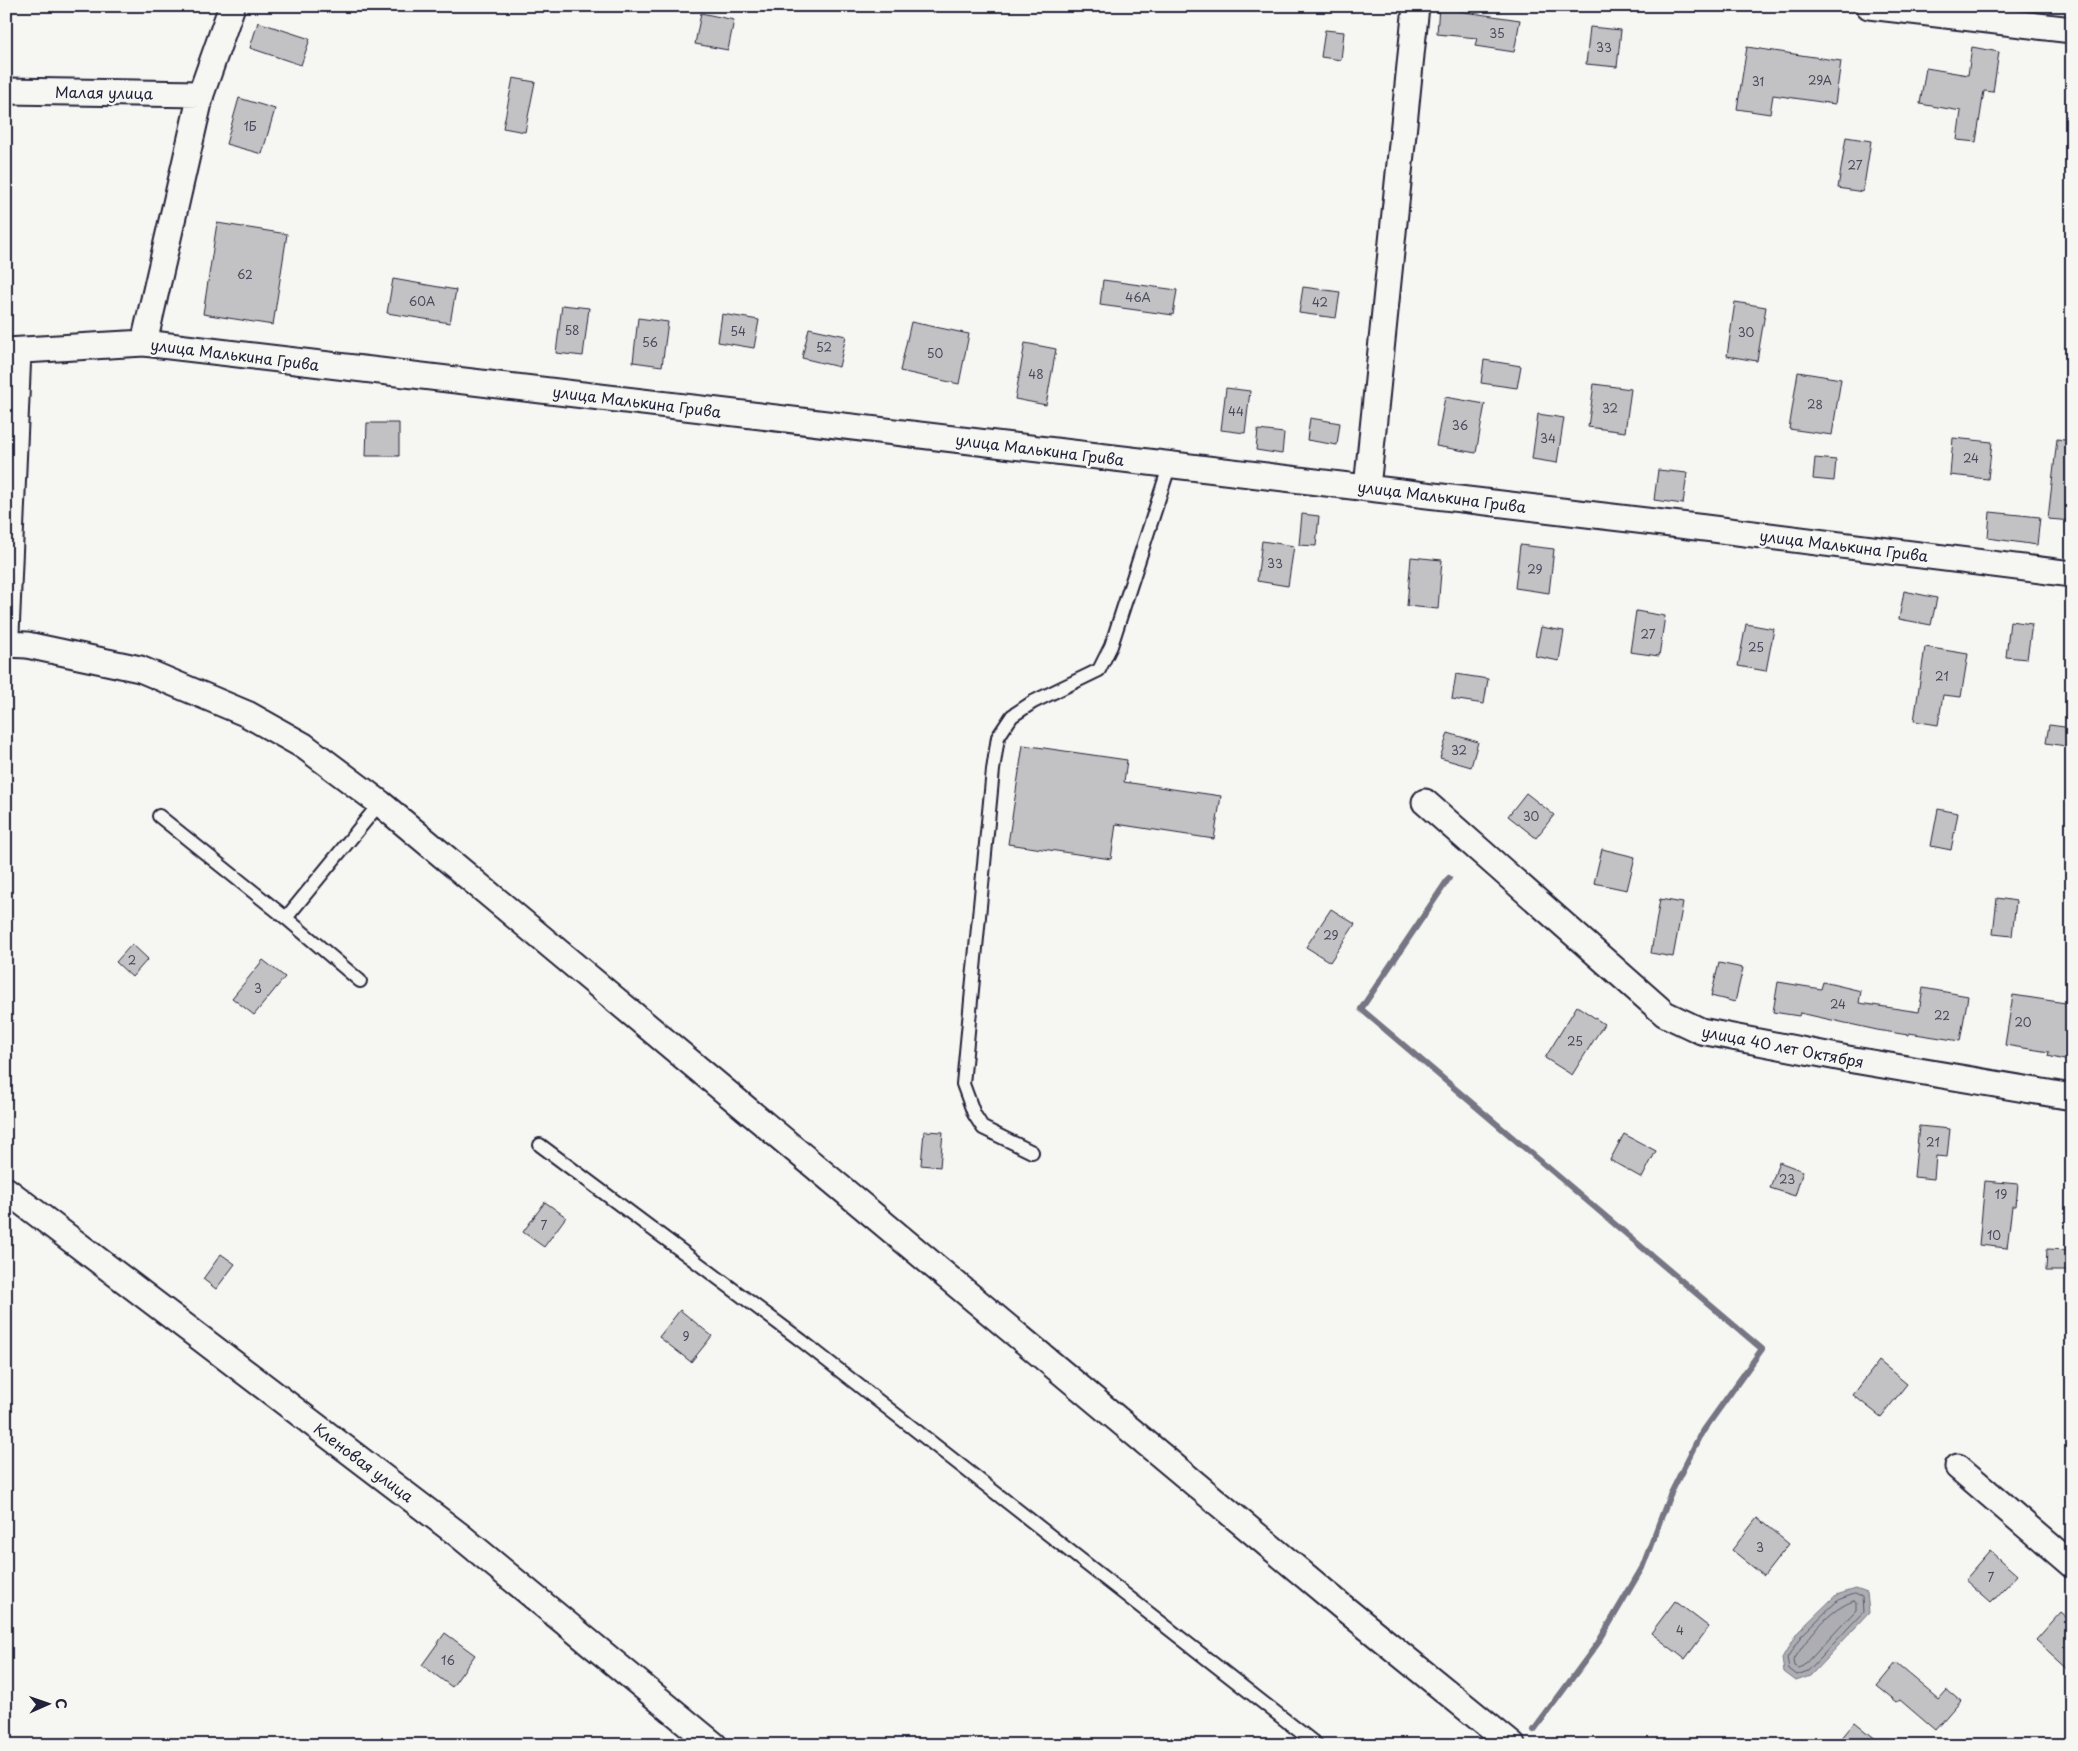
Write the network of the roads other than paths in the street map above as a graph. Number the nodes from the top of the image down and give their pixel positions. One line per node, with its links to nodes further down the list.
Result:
1 (232, 6): 6 (street)
2 (1416, 6): 11 (street)
3 (1869, 6): 4 (street)
4 (2072, 30)
5 (6, 91): 6 (street, Малая улица)
6 (201, 94): 7 (street)
7 (144, 343): 8 (street, улица Малькина Грива); 9 (street, улица Малькина Грива)
8 (12, 351): 10 (street)
9 (1170, 464): 11 (street, улица Малькина Грива); 22 (lane)
10 (9, 480): 13 (street)
11 (1367, 488): 12 (street, улица Малькина Грива)
12 (2072, 574)
13 (6, 634)
14 (6, 644): 16 (street)
15 (1425, 802): 20 (street, улица 40 лет Октября)
16 (380, 803): 18 (lane); 26 (street)
17 (159, 816): 18 (lane)
18 (286, 918): 19 (lane)
19 (360, 981)
20 (2072, 1097)
21 (540, 1146): 28 (lane)
22 (1032, 1152)
23 (6, 1190): 27 (street, Кленовая улица)
24 (1958, 1467): 25 (street)
25 (2072, 1565)
26 (1484, 1736): 29 (street)
27 (714, 1745)
28 (1318, 1745)
29 (1512, 1745)

